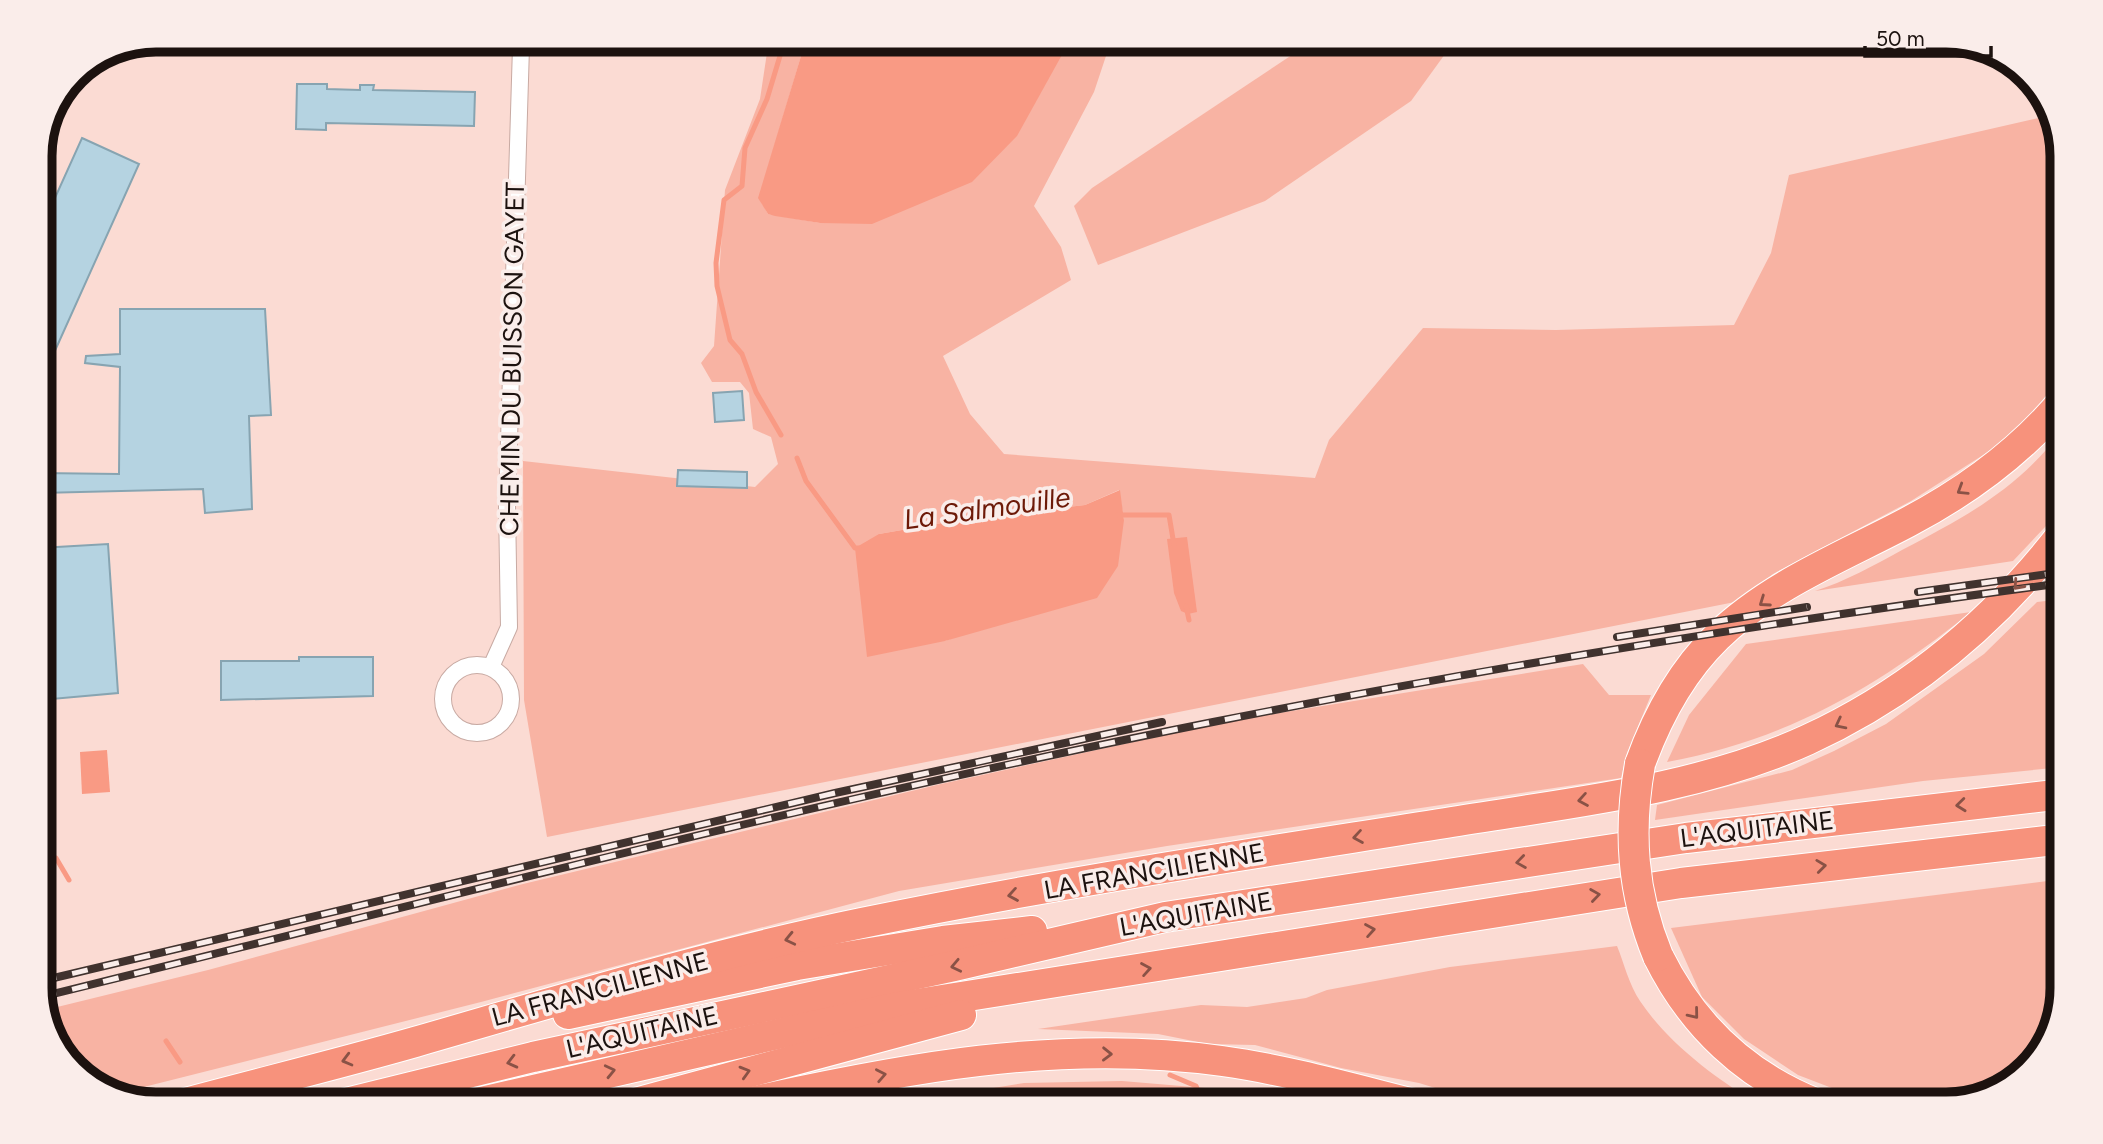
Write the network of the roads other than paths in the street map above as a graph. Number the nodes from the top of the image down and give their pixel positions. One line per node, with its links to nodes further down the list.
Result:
1 (521, 52): 4 (street, CHEMIN DU BUISSON GAYET)
2 (2050, 415): 16 (highway, one-way to 16, bridge)
3 (2050, 548): 9 (highway, LA FRANCILIENNE, one-way to 9)
4 (491, 667): 4 (street)
5 (2050, 796): 7 (highway, L'AQUITAINE, one-way to 7)
6 (2050, 840): 8 (highway, L'AQUITAINE, one-way to 6)
7 (1165, 917): 9 (highway); 11 (highway, L'AQUITAINE, one-way to 11)
8 (1079, 981): 12 (highway, L'AQUITAINE, one-way to 8); 13 (highway, one-way to 8)
9 (413, 1043): 10 (highway, LA FRANCILIENNE, one-way to 10)
10 (227, 1092)
11 (391, 1092)
12 (524, 1092)
13 (676, 1092)
14 (804, 1092): 15 (highway, one-way to 15)
15 (1365, 1092)
16 (1791, 1092)

